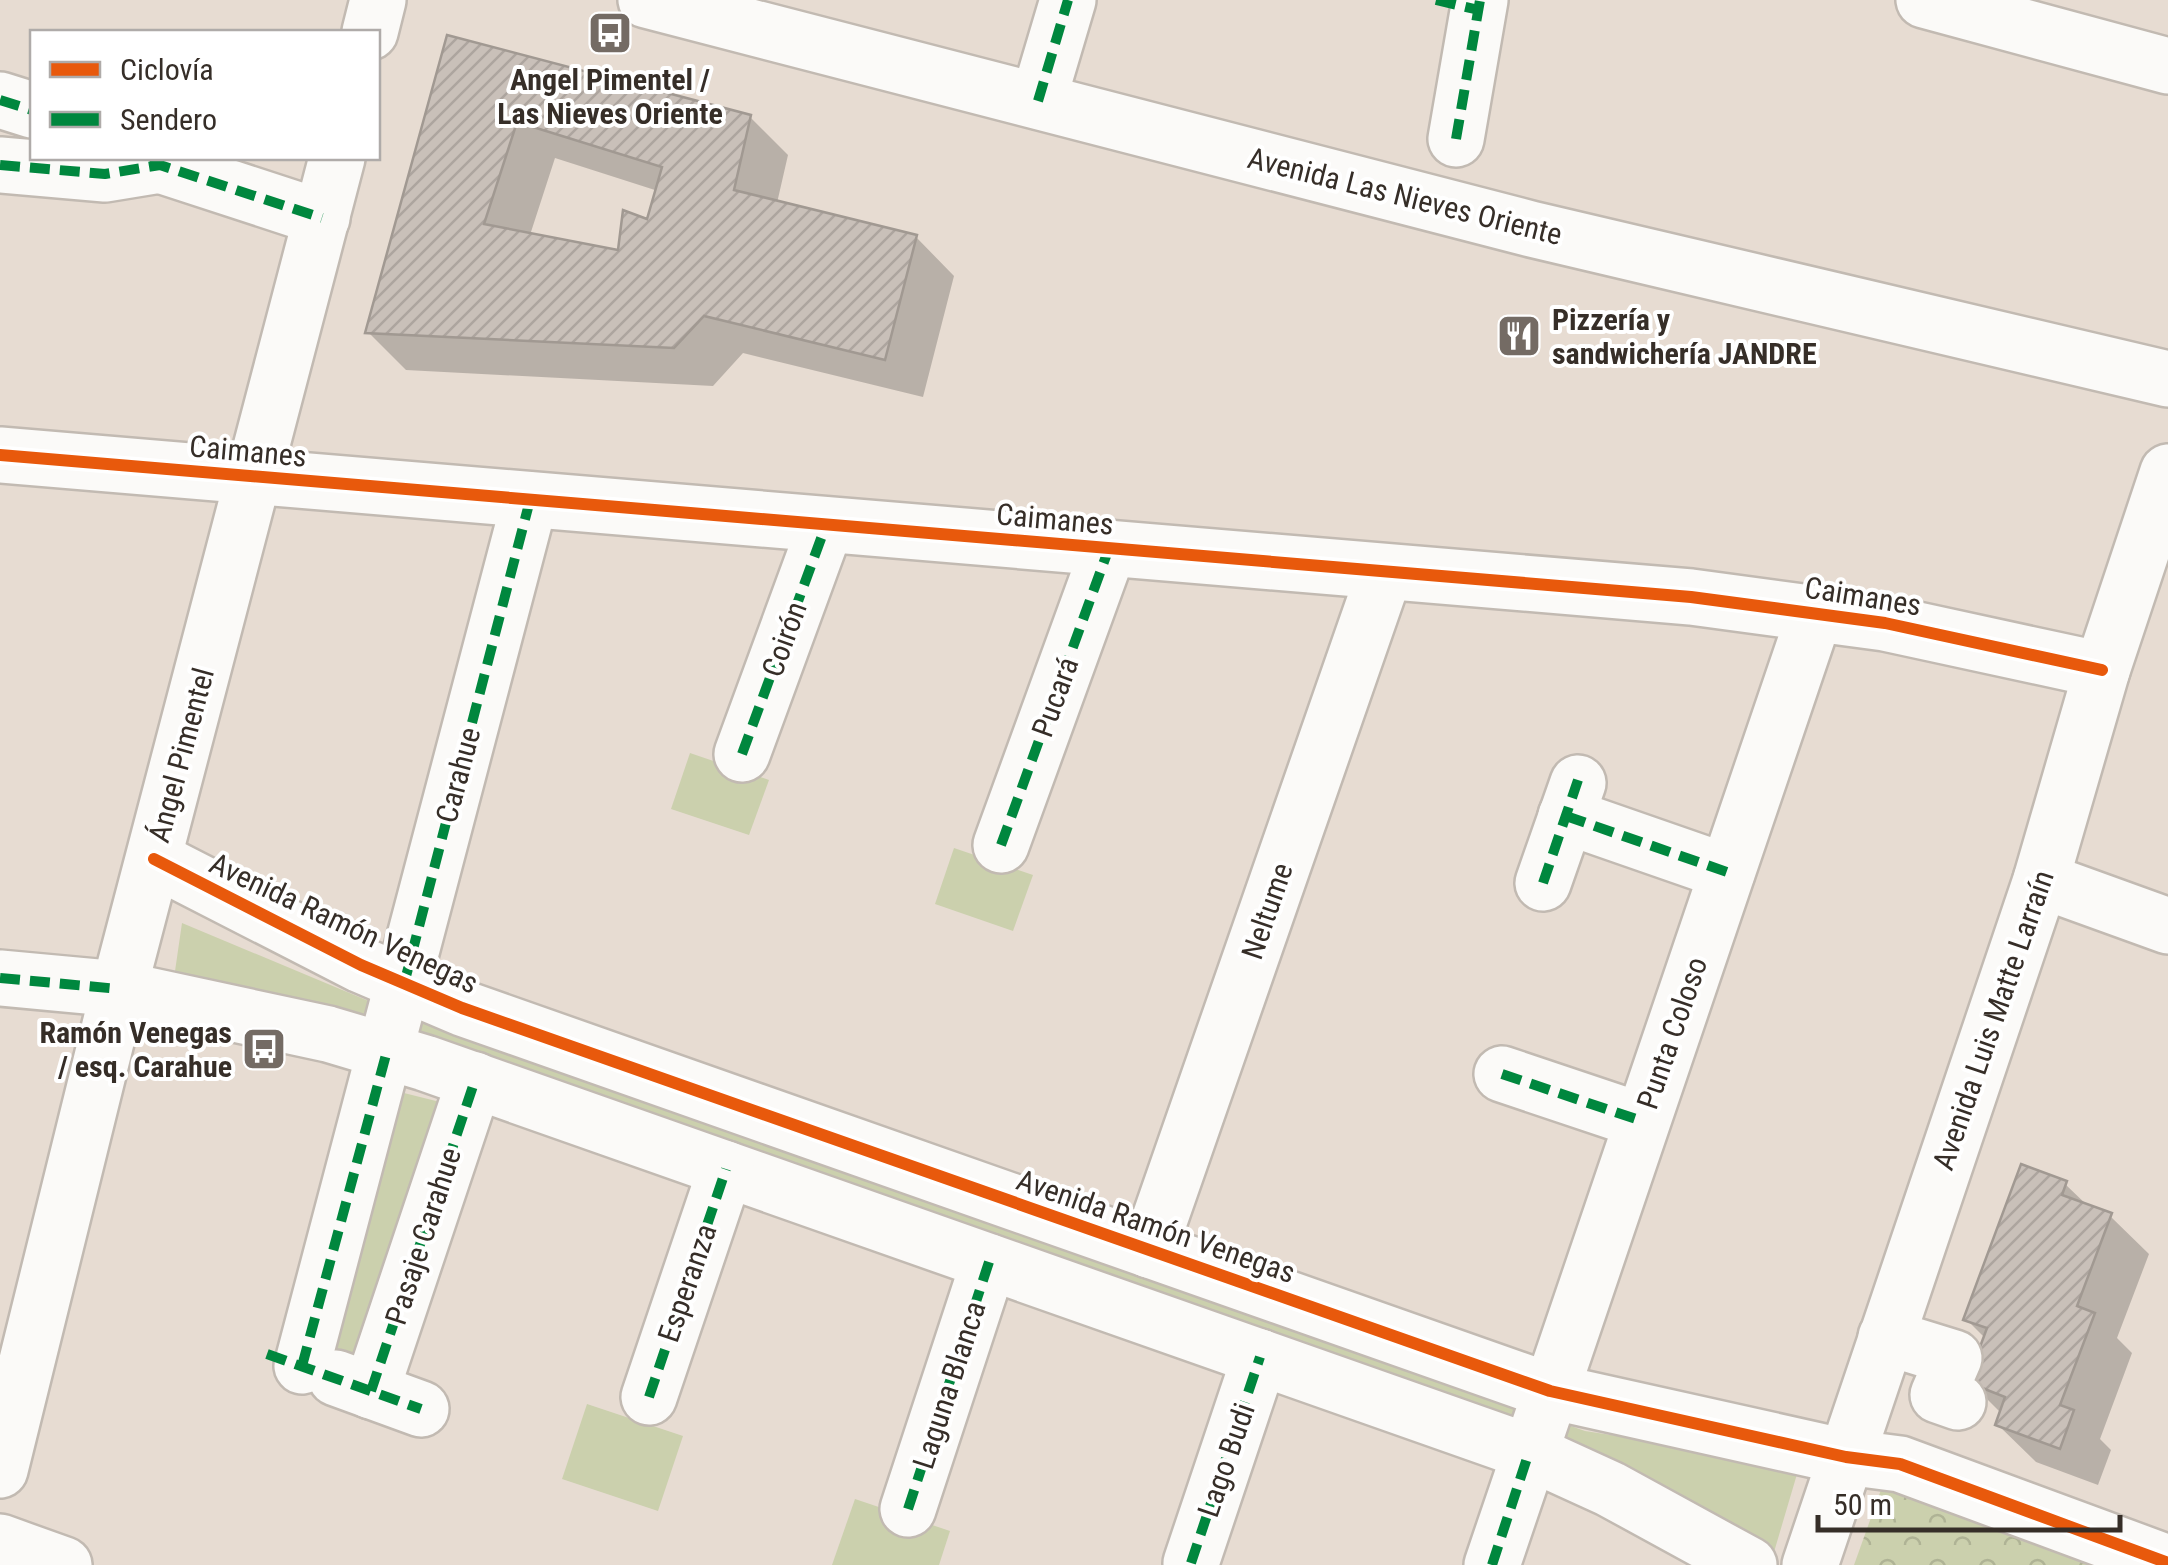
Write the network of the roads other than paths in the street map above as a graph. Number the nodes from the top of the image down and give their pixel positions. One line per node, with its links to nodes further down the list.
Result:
1 (378, 0): 6 (street)
2 (646, 0): 9 (street, Avenida Las Nieves Oriente)
3 (1068, 0): 9 (street)
4 (1924, 0): 7 (street)
5 (1465, 3): 11 (street)
6 (370, 30)
7 (2168, 66)
8 (0, 100): 10 (street)
9 (1038, 101): 16 (street, Avenida Las Nieves Oriente)
10 (30, 109)
11 (1456, 140)
12 (337, 160): 15 (street, Ángel Pimentel)
13 (157, 161): 14 (street); 15 (street)
14 (0, 165)
15 (322, 218): 19 (street, Ángel Pimentel)
16 (2168, 379)
17 (0, 455): 19 (street, Caimanes)
18 (2168, 472): 25 (street, Avenida Luis Matte Larraín)
19 (254, 476): 20 (street, Caimanes); 28 (street, Ángel Pimentel)
20 (530, 500): 21 (street, Caimanes); 34 (street, Carahue)
21 (826, 525): 22 (street, Caimanes); 26 (street, Coirón)
22 (1109, 548): 23 (street, Caimanes); 27 (street, Pucará)
23 (1384, 572): 24 (street, Caimanes); 41 (street, Neltume)
24 (1815, 614): 25 (street, Caimanes); 29 (street, Punta Coloso)
25 (2102, 670): 30 (street, Avenida Luis Matte Larraín)
26 (742, 754)
27 (1001, 846)
28 (154, 858): 34 (street, Avenida Ramón Venegas); 35 (street, Ángel Pimentel)
29 (1727, 872): 31 (street); 39 (street, Punta Coloso)
30 (2040, 880): 32 (street); 43 (street, Avenida Luis Matte Larraín)
31 (1543, 884)
32 (2168, 926)
33 (0, 978): 35 (street)
34 (404, 984): 36 (street, Carahue); 41 (street, Avenida Ramón Venegas)
35 (119, 989): 36 (street); 50 (street, Ángel Pimentel)
36 (388, 1051): 38 (street); 38 (street, Pasaje Carahue)
37 (1502, 1074): 39 (street)
38 (475, 1080): 40 (street)
39 (1642, 1120): 45 (street, Punta Coloso)
40 (726, 1169): 42 (street); 46 (street, Esperanza)
41 (1150, 1250): 45 (street, Avenida Ramón Venegas)
42 (989, 1262): 44 (street); 51 (street, Laguna Blanca)
43 (1886, 1337): 47 (street); 49 (street, Avenida Luis Matte Larraín)
44 (1260, 1357): 48 (street); 53 (street, Lago Budi)
45 (1550, 1391): 48 (street, Punta Coloso); 49 (street, Avenida Ramón Venegas)
46 (649, 1397)
47 (1958, 1402)
48 (1529, 1452): 56 (street, Punta Coloso); 57 (street)
49 (1846, 1457): 54 (street, Avenida Ramón Venegas); 58 (street, Avenida Luis Matte Larraín)
50 (0, 1470)
51 (908, 1509)
52 (0, 1542): 55 (street)
53 (1191, 1562)
54 (2168, 1562)
55 (64, 1565)
56 (1492, 1565)
57 (1750, 1565)
58 (1810, 1565)

